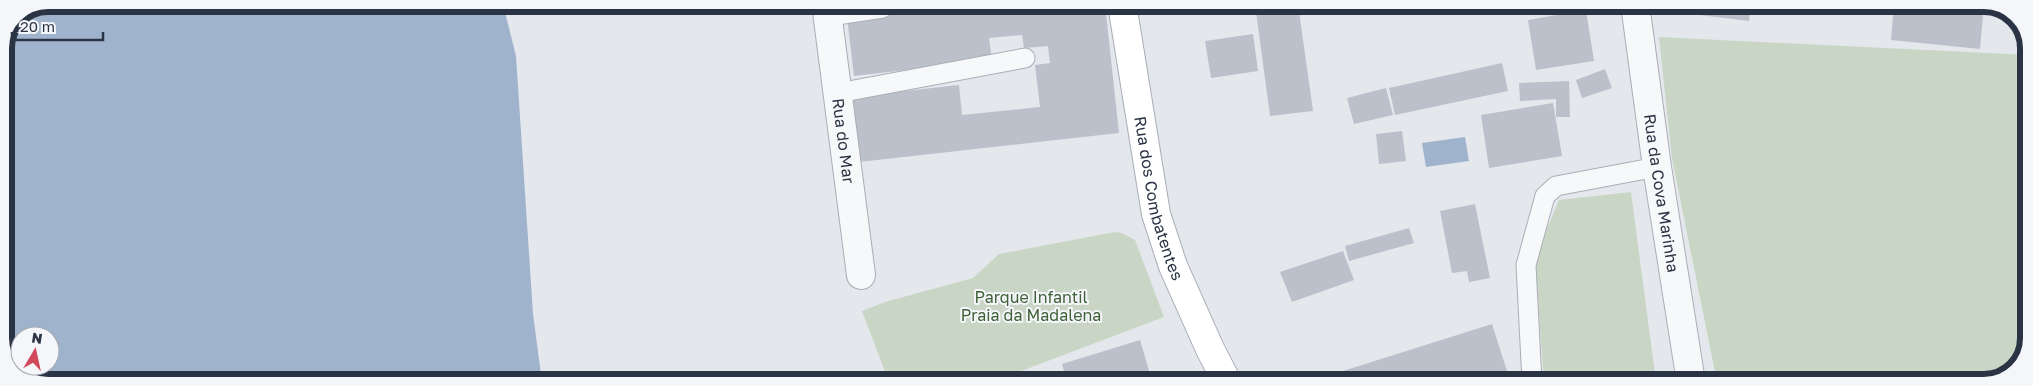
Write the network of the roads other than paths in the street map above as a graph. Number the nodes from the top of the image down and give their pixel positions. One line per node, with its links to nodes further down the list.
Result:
1 (828, 12): 5 (street, Rua do Mar)
2 (1123, 12): 8 (main road, Rua dos Combatentes)
3 (1636, 12): 6 (street, Rua da Cova Marinha)
4 (1025, 58): 5 (lane)
5 (838, 93): 7 (street, Rua do Mar)
6 (1657, 167): 9 (lane); 10 (street, Rua da Cova Marinha)
7 (861, 276)
8 (1223, 374)
9 (1532, 374)
10 (1690, 374)

